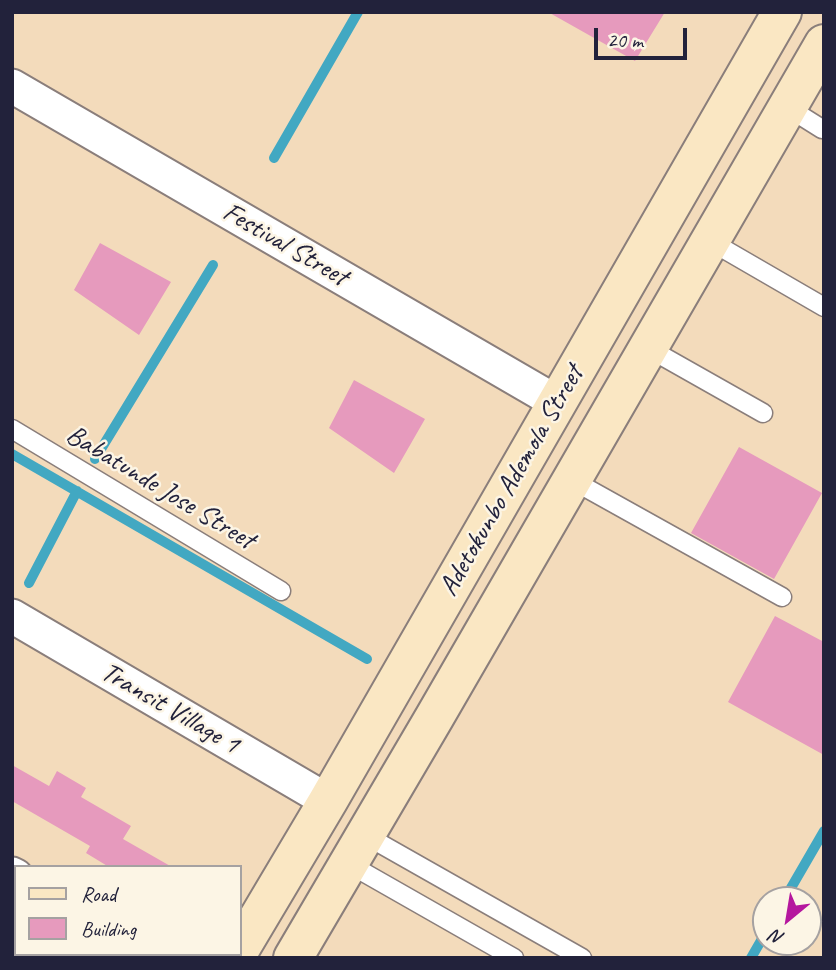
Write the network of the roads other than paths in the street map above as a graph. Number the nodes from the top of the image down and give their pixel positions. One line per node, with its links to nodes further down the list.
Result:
1 (782, 12): 9 (main road, Adetokunbo Ademola Street)
2 (824, 44): 4 (main road, Adetokunbo Ademola Street)
3 (12, 86): 9 (street, Festival Street)
4 (787, 107): 5 (lane); 6 (main road, Adetokunbo Ademola Street)
5 (822, 129)
6 (710, 241): 7 (lane); 8 (main road, Adetokunbo Ademola Street)
7 (824, 307)
8 (648, 348): 10 (lane); 12 (main road, Adetokunbo Ademola Street)
9 (558, 403): 16 (main road, Adetokunbo Ademola Street)
10 (763, 413)
11 (12, 429): 13 (lane, Babatunde Jose Street)
12 (572, 480): 14 (lane); 17 (main road, Adetokunbo Ademola Street)
13 (281, 592)
14 (782, 597)
15 (12, 616): 16 (street, Transit Village 1)
16 (328, 801): 18 (main road, Adetokunbo Ademola Street)
17 (357, 849): 19 (main road, Adetokunbo Ademola Street); 20 (lane); 21 (lane)
18 (242, 946)
19 (293, 958)
20 (513, 958)
21 (582, 958)

